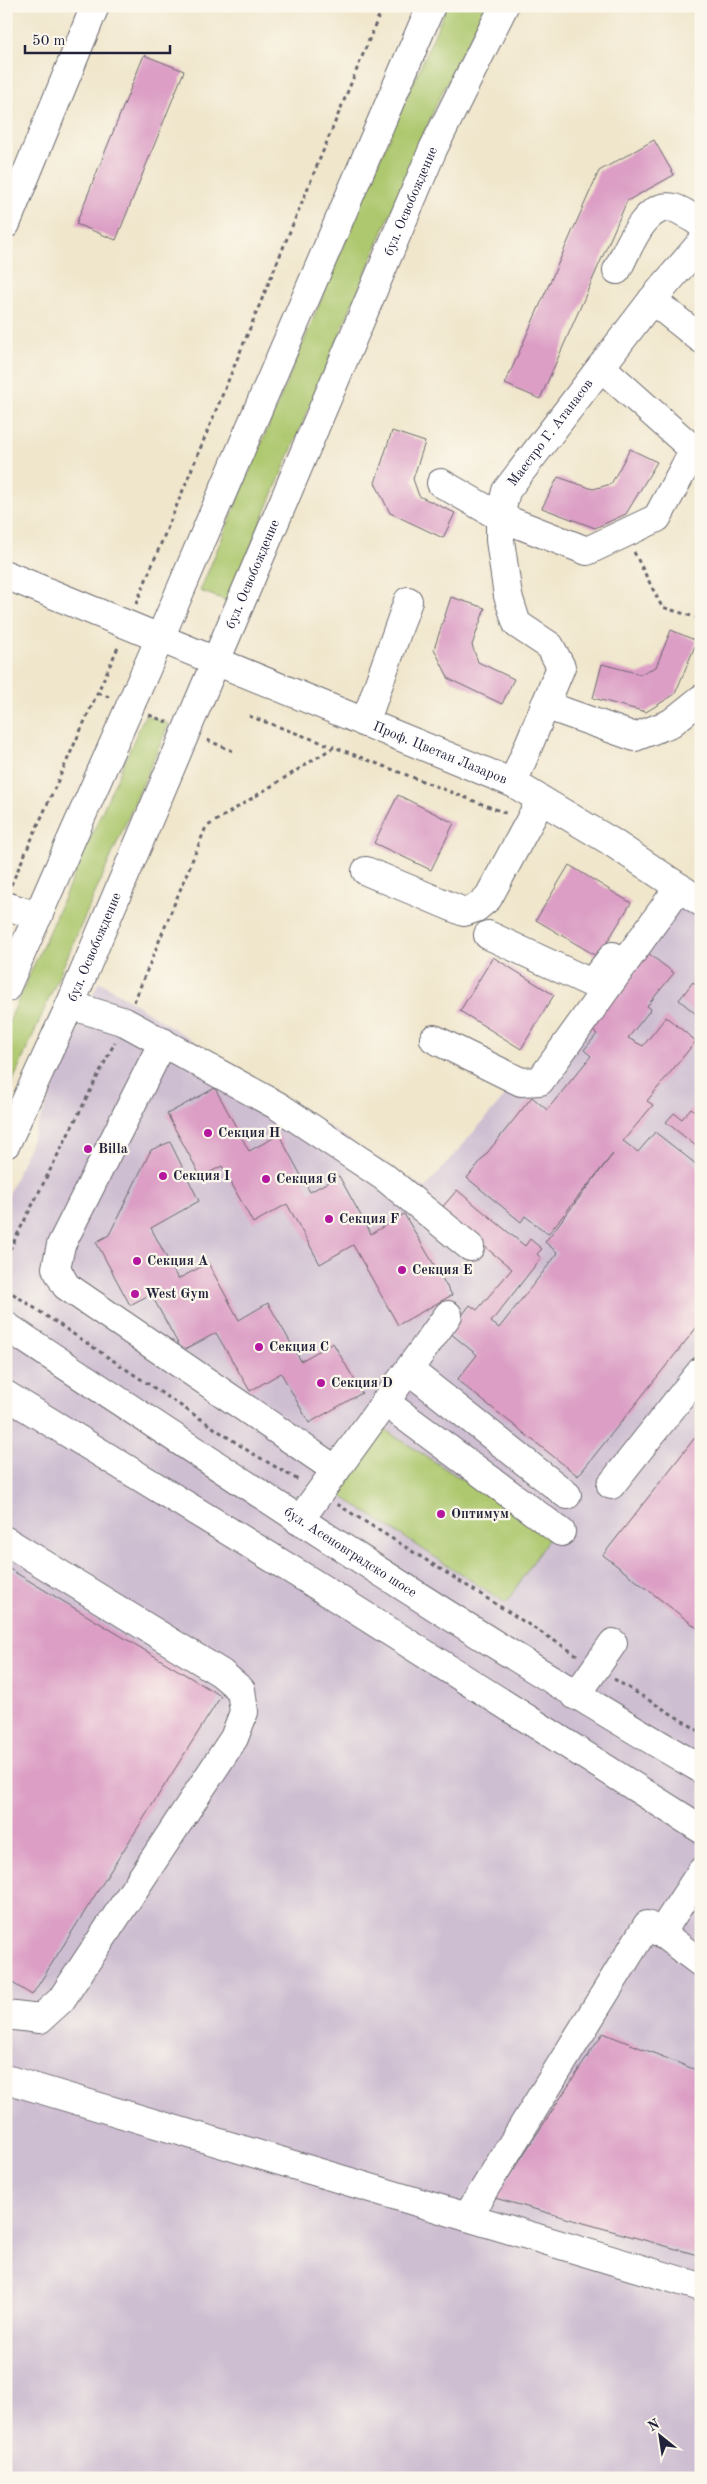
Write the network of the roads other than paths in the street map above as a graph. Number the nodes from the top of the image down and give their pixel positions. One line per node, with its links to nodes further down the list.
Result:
1 (95, 6): 4 (main road)
2 (431, 6): 15 (main road)
3 (504, 6): 16 (main road, бул. Освобождение)
4 (6, 224)
5 (701, 224): 7 (main road)
6 (701, 243): 8 (main road, Маестро Г. Атанасов)
7 (617, 270)
8 (652, 300): 9 (main road); 10 (main road, Маестро Г. Атанасов)
9 (701, 339)
10 (601, 367): 12 (main road, Маестро Г. Атанасов); 12 (main road, Маестро Г. Атанасов)
11 (441, 483): 12 (main road)
12 (500, 517): 18 (main road)
13 (6, 575): 15 (main road, Проф. Цветан Лазаров)
14 (408, 601): 19 (main road)
15 (160, 638): 16 (main road, Проф. Цветан Лазаров); 25 (main road)
16 (216, 662): 19 (main road, Проф. Цветан Лазаров); 28 (main road, бул. Освобождение)
17 (701, 698): 18 (main road)
18 (546, 705): 20 (main road)
19 (365, 723): 20 (main road, Проф. Цветан Лазаров)
20 (513, 783): 21 (main road, Проф. Цветан Лазаров)
21 (535, 811): 22 (main road); 23 (main road, Проф. Цветан Лазаров)
22 (366, 871)
23 (684, 891): 26 (main road); 29 (main road)
24 (8, 897): 25 (main road)
25 (38, 916): 27 (main road)
26 (488, 936)
27 (6, 988)
28 (70, 1005): 30 (main road); 31 (main road, бул. Освобождение)
29 (434, 1039)
30 (163, 1042): 32 (main road); 39 (main road)
31 (6, 1144)
32 (470, 1247)
33 (448, 1315): 35 (main road)
34 (6, 1326): 42 (main road, бул. Асеновградско шосе)
35 (409, 1370): 38 (main road); 41 (main road)
36 (701, 1371): 40 (main road)
37 (6, 1395): 48 (main road)
38 (385, 1402): 39 (main road); 43 (main road)
39 (336, 1470): 42 (main road)
40 (611, 1485)
41 (567, 1495)
42 (299, 1521): 46 (main road, бул. Асеновградско шосе)
43 (561, 1532)
44 (6, 1541): 52 (main road)
45 (613, 1643): 46 (main road)
46 (576, 1696): 47 (main road, бул. Асеновградско шосе)
47 (701, 1769)
48 (701, 1829)
49 (697, 1887): 50 (main road)
50 (661, 1933): 51 (main road); 54 (main road)
51 (701, 1963)
52 (6, 2015)
53 (6, 2079): 54 (main road)
54 (467, 2218): 55 (main road)
55 (701, 2288)

